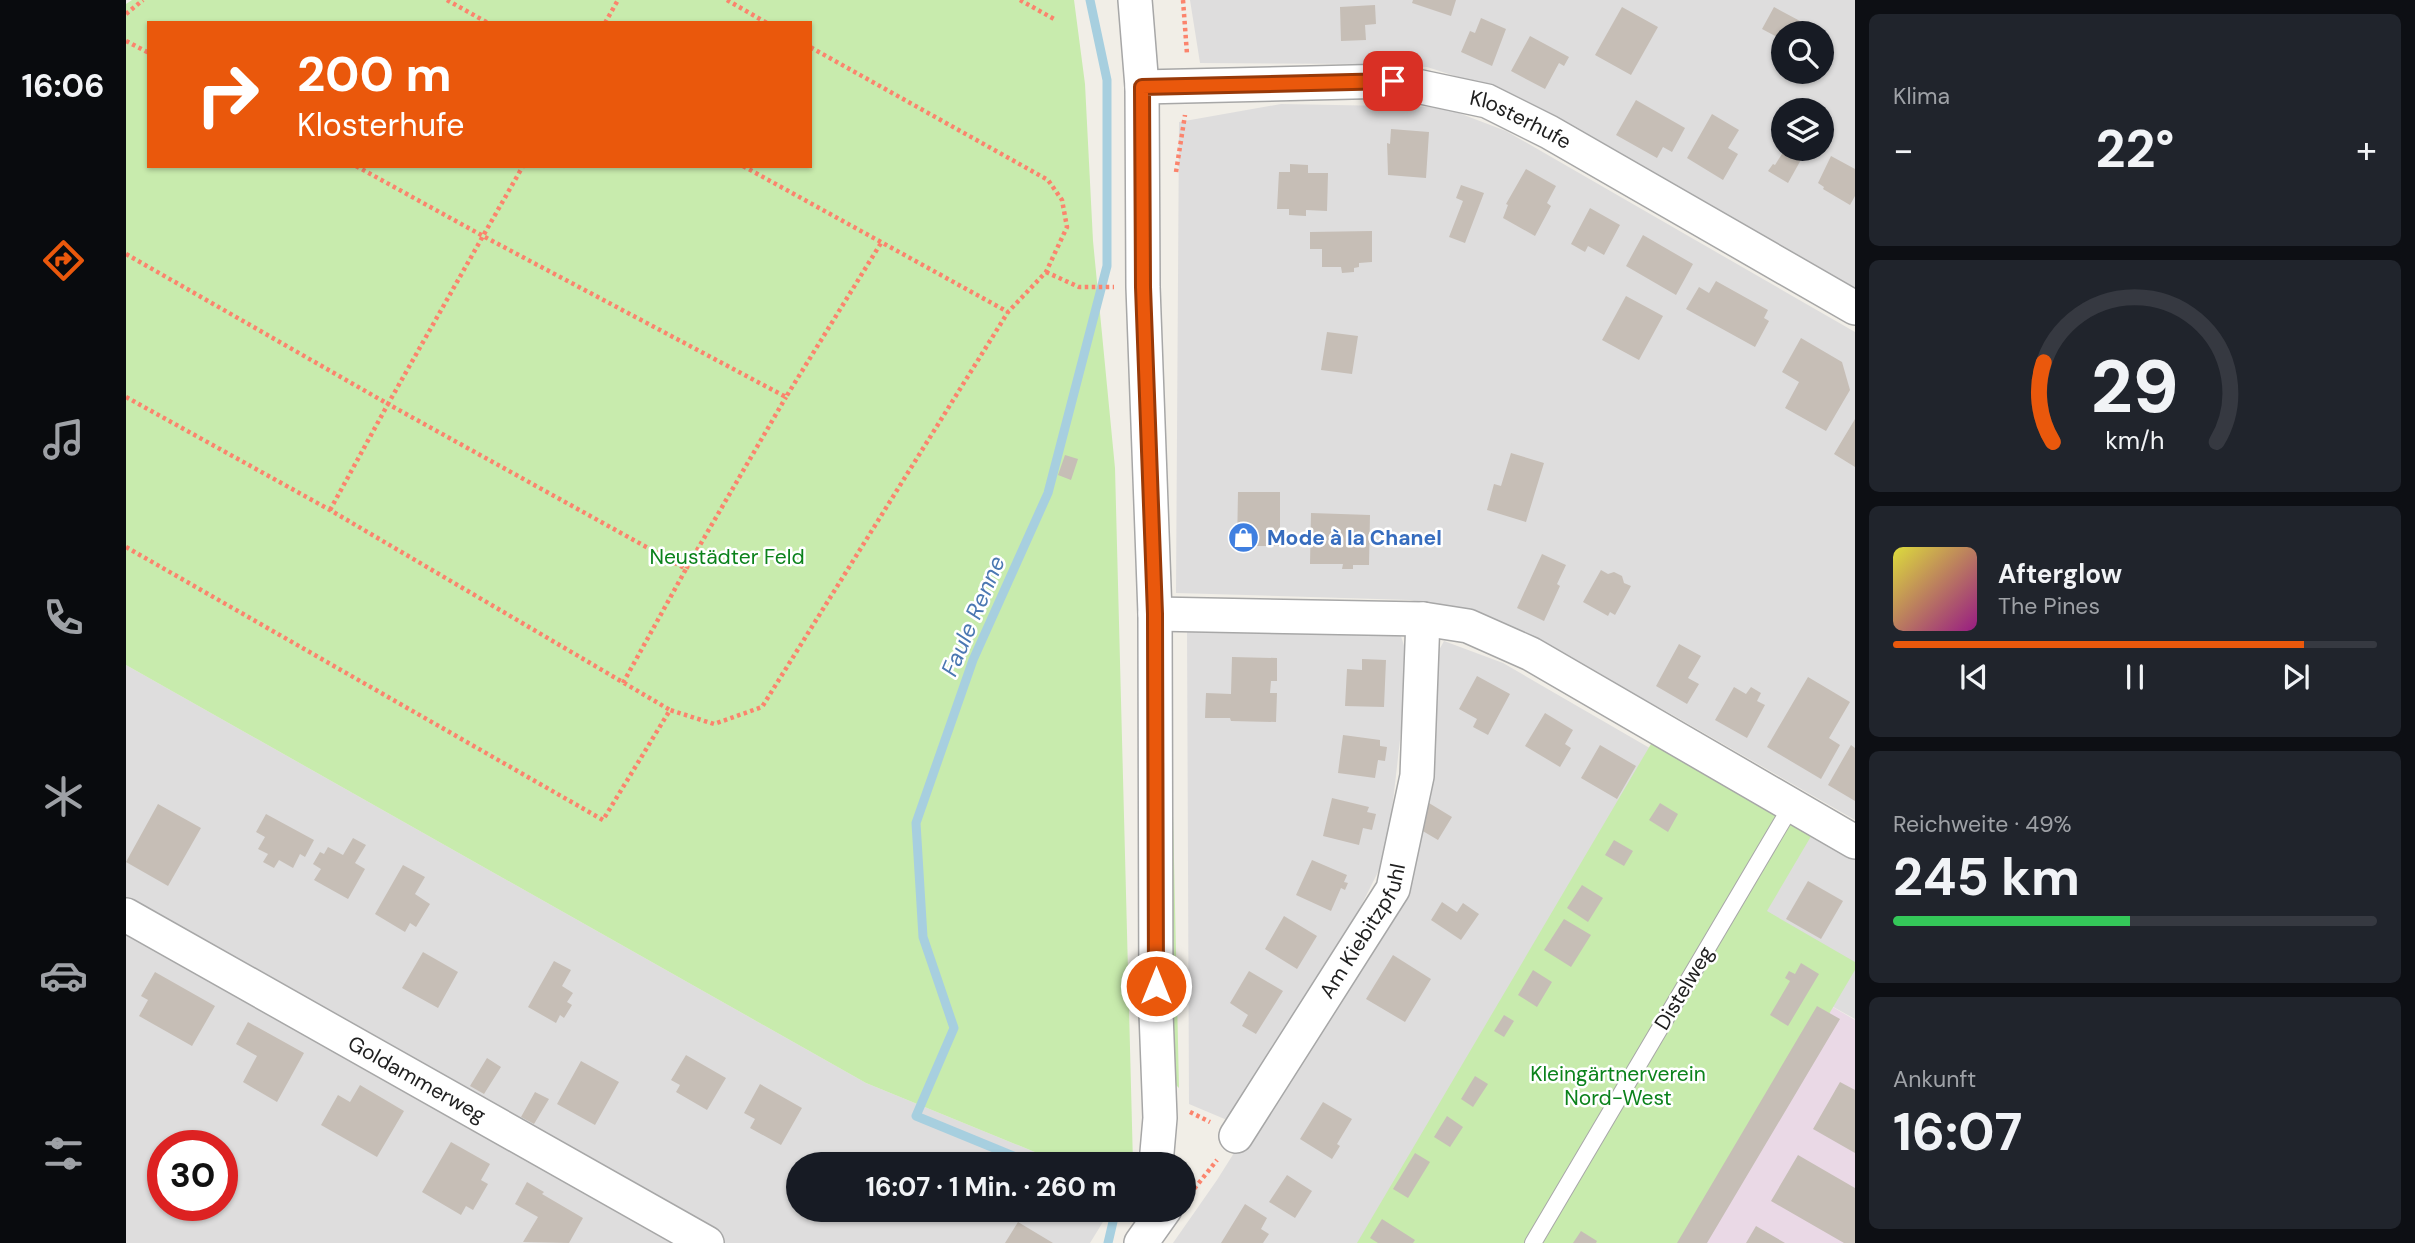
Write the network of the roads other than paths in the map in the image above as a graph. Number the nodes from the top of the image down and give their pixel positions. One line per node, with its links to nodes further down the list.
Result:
1 (1135, 0): 2 (street)
2 (1142, 87): 3 (street, Klosterhufe); 4 (street)
3 (1855, 308)
4 (1155, 614): 5 (street); 9 (street)
5 (1423, 619): 6 (street); 10 (street, Am Kiebitzpfuhl)
6 (1793, 805): 7 (street); 17 (lane, Distelweg)
7 (1855, 842)
8 (126, 915): 15 (street, Goldammerweg)
9 (1160, 1118): 11 (street); 12 (street)
10 (1236, 1136)
11 (1157, 1152)
12 (1173, 1152)
13 (1144, 1222): 16 (street)
14 (1155, 1222): 16 (street)
15 (707, 1243)
16 (1140, 1243)
17 (1533, 1243)

